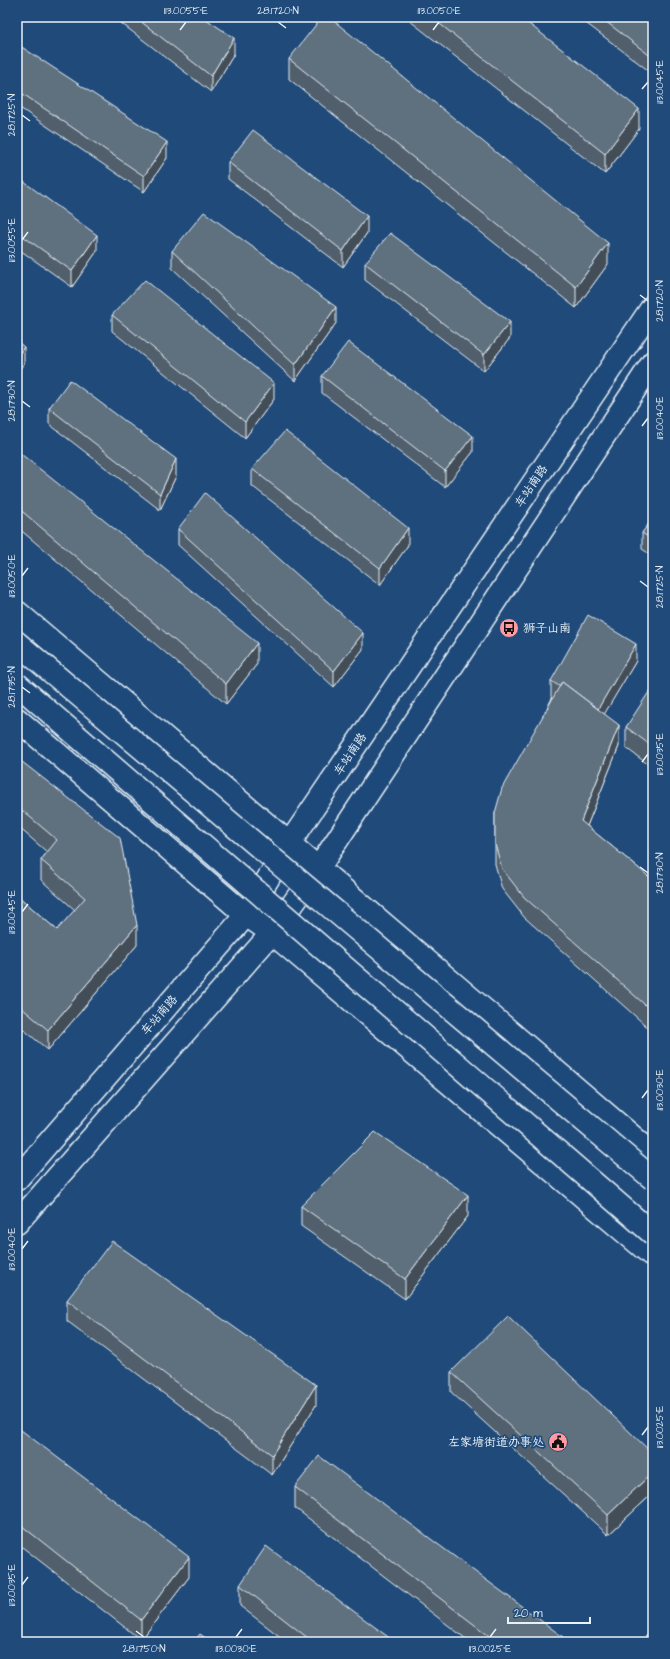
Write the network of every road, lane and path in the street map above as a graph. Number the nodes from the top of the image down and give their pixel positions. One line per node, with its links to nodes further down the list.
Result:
1 (653, 306): 7 (main road, 车站南路)
2 (653, 362): 8 (main road)
3 (17, 612): 7 (main road)
4 (17, 643): 13 (main road, bridge)
5 (17, 684): 15 (main road, bridge)
6 (21, 722): 9 (main road)
7 (289, 844): 8 (main road); 9 (main road, 车站南路)
8 (318, 869): 10 (main road); 11 (main road)
9 (246, 915): 10 (main road); 12 (main road, 车站南路)
10 (272, 933): 14 (main road); 16 (main road)
11 (653, 1154)
12 (17, 1179)
13 (653, 1179)
14 (17, 1223)
15 (653, 1234)
16 (653, 1256)

